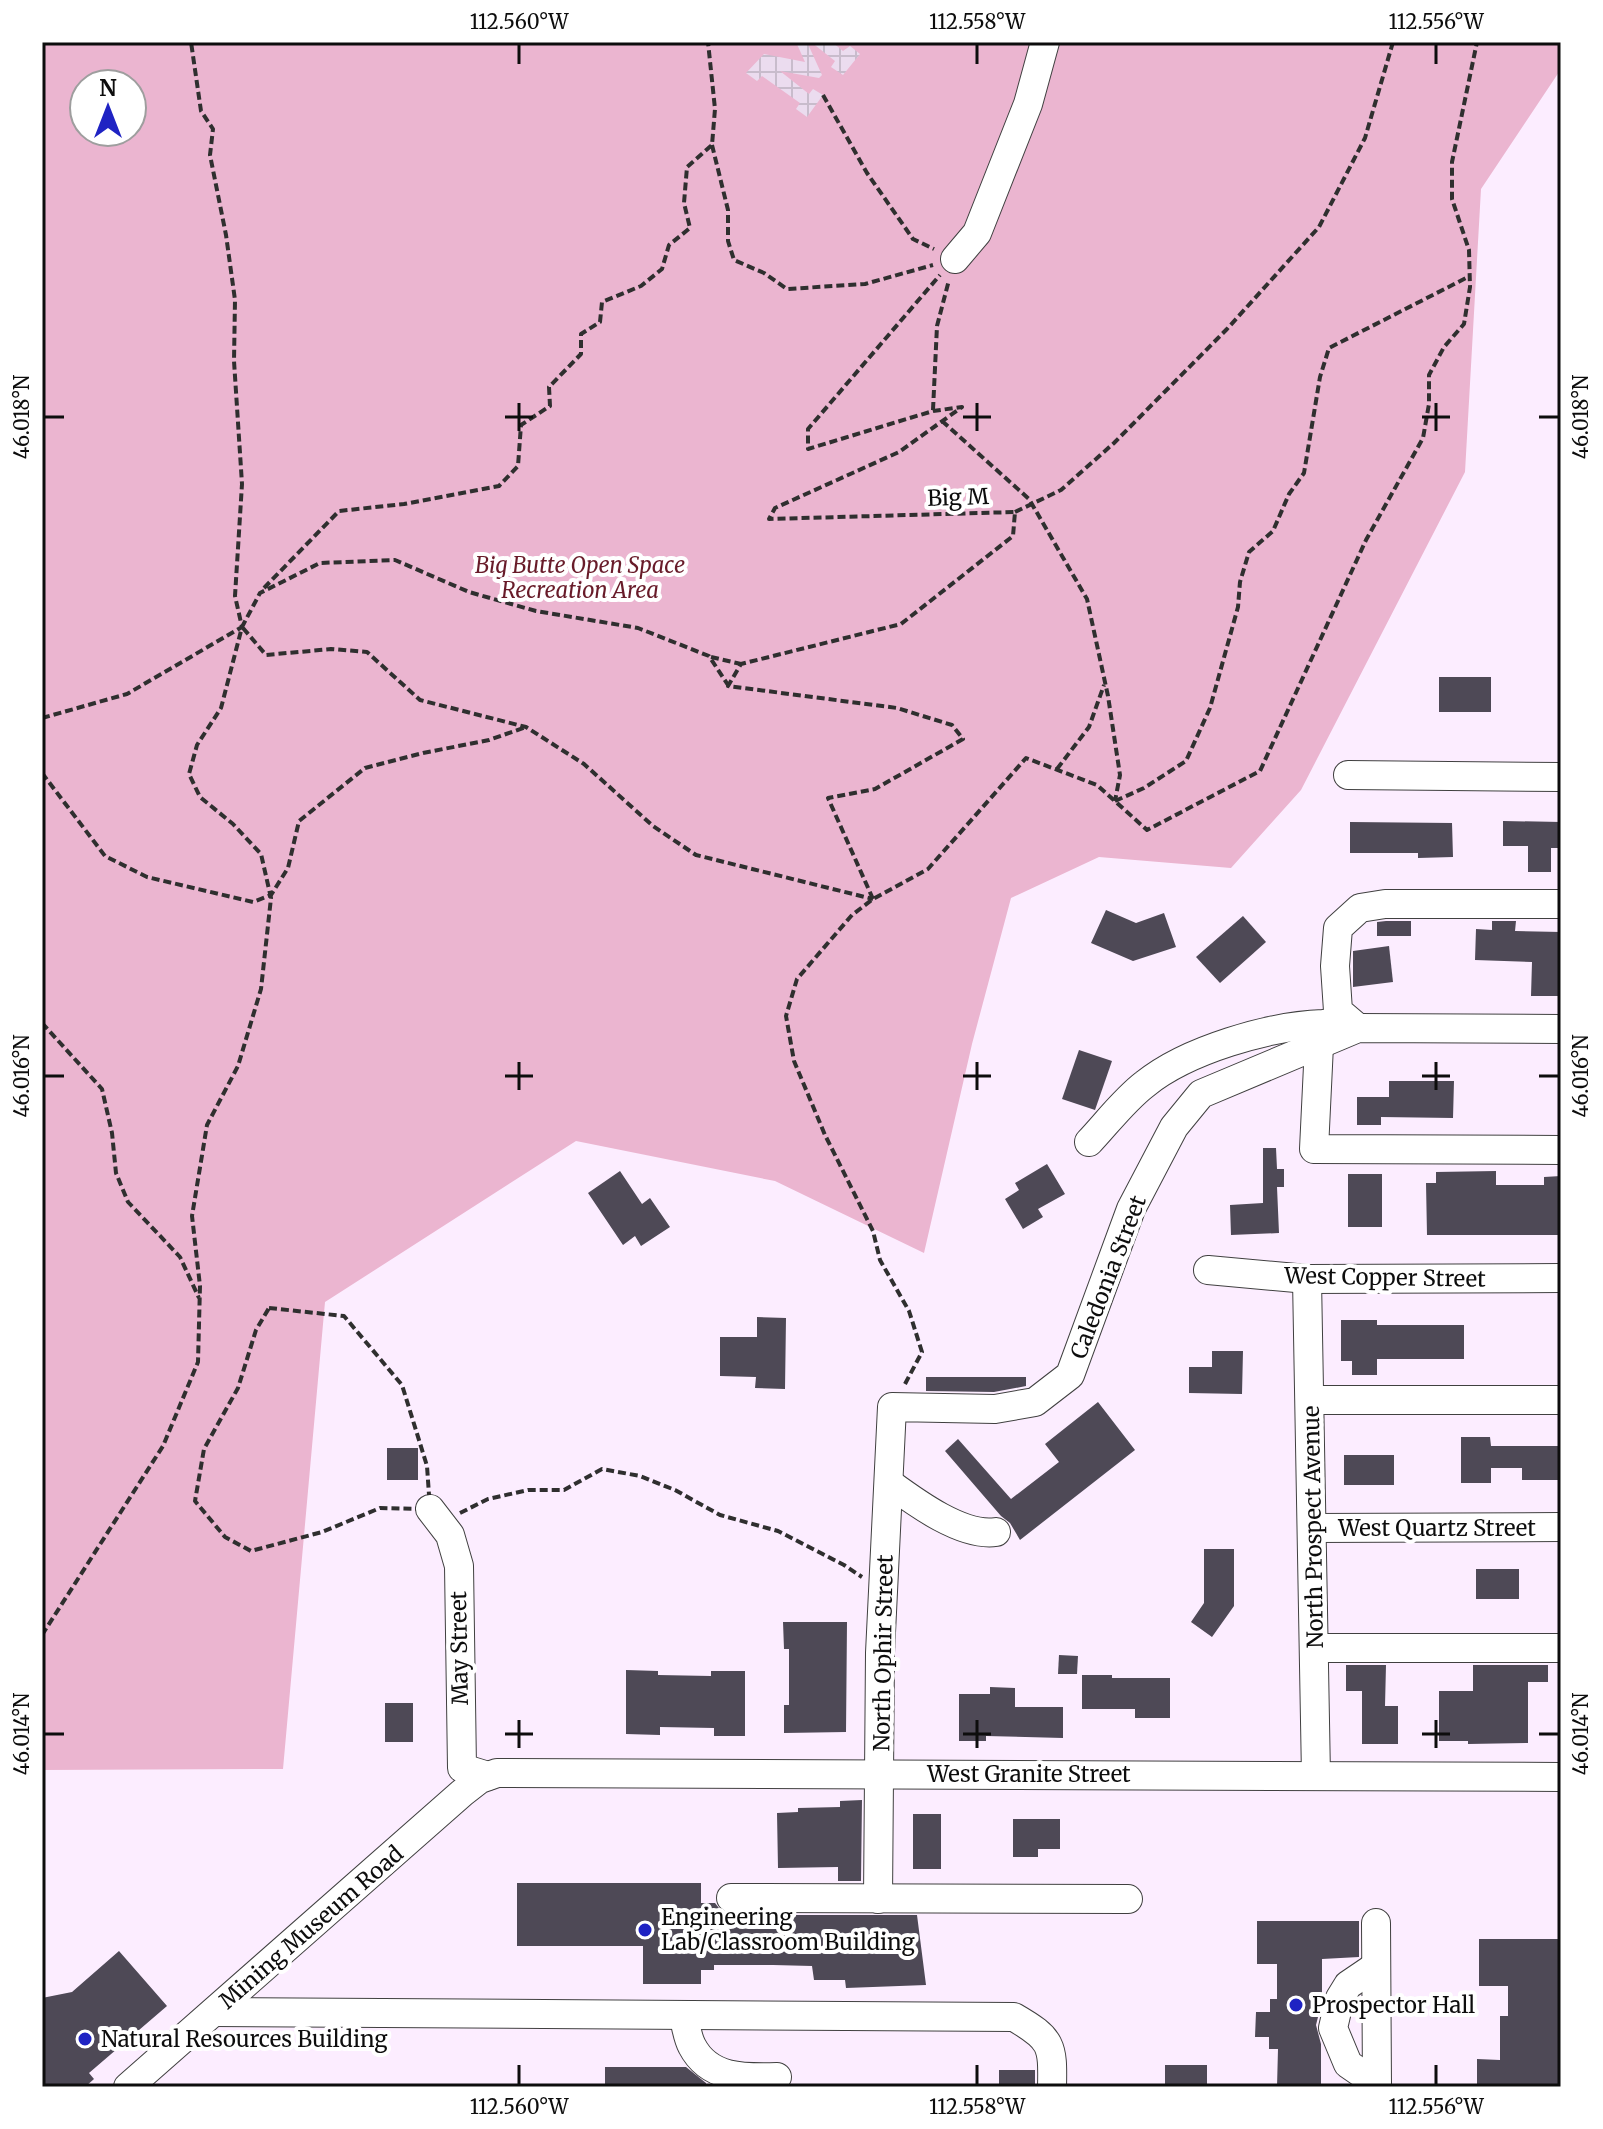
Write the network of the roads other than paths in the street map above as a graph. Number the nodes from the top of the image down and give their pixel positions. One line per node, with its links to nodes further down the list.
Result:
1 (1045, 42): 2 (street)
2 (955, 259)
3 (1348, 775): 4 (street)
4 (1561, 777)
5 (1561, 904): 6 (street)
6 (1358, 1028): 7 (street, Caledonia Street); 8 (street, Caledonia Street); 9 (street)
7 (1561, 1029)
8 (1319, 1045): 10 (street); 16 (street, Caledonia Street)
9 (1089, 1142)
10 (1561, 1150)
11 (1208, 1270): 13 (street, West Copper Street)
12 (1561, 1278): 13 (street, West Copper Street)
13 (1307, 1279): 14 (street, North Prospect Avenue)
14 (1310, 1400): 15 (street); 20 (street, North Prospect Avenue)
15 (1561, 1400)
16 (892, 1407): 17 (street, North Ophir Street)
17 (889, 1483): 21 (street); 24 (street, North Ophir Street)
18 (435, 1516): 25 (street, May Street)
19 (1561, 1527): 20 (street, West Quartz Street)
20 (1314, 1528): 22 (street, North Prospect Avenue)
21 (996, 1532)
22 (1315, 1648): 23 (street); 26 (street, North Prospect Avenue)
23 (1561, 1648)
24 (880, 1773): 25 (street, West Granite Street); 26 (street, West Granite Street); 29 (street, North Ophir Street)
25 (492, 1775): 33 (street, Mining Museum Road)
26 (1316, 1776): 27 (street, West Granite Street)
27 (1561, 1777)
28 (731, 1898): 29 (street)
29 (878, 1899): 30 (street)
30 (1128, 1899)
31 (1376, 1923): 32 (street)
32 (1376, 1966): 36 (street); 36 (street)
33 (214, 2012): 34 (street); 37 (street, Mining Museum Road)
34 (683, 2015): 35 (street); 38 (street)
35 (777, 2077)
36 (1377, 2086)
37 (128, 2087)
38 (1052, 2087)

